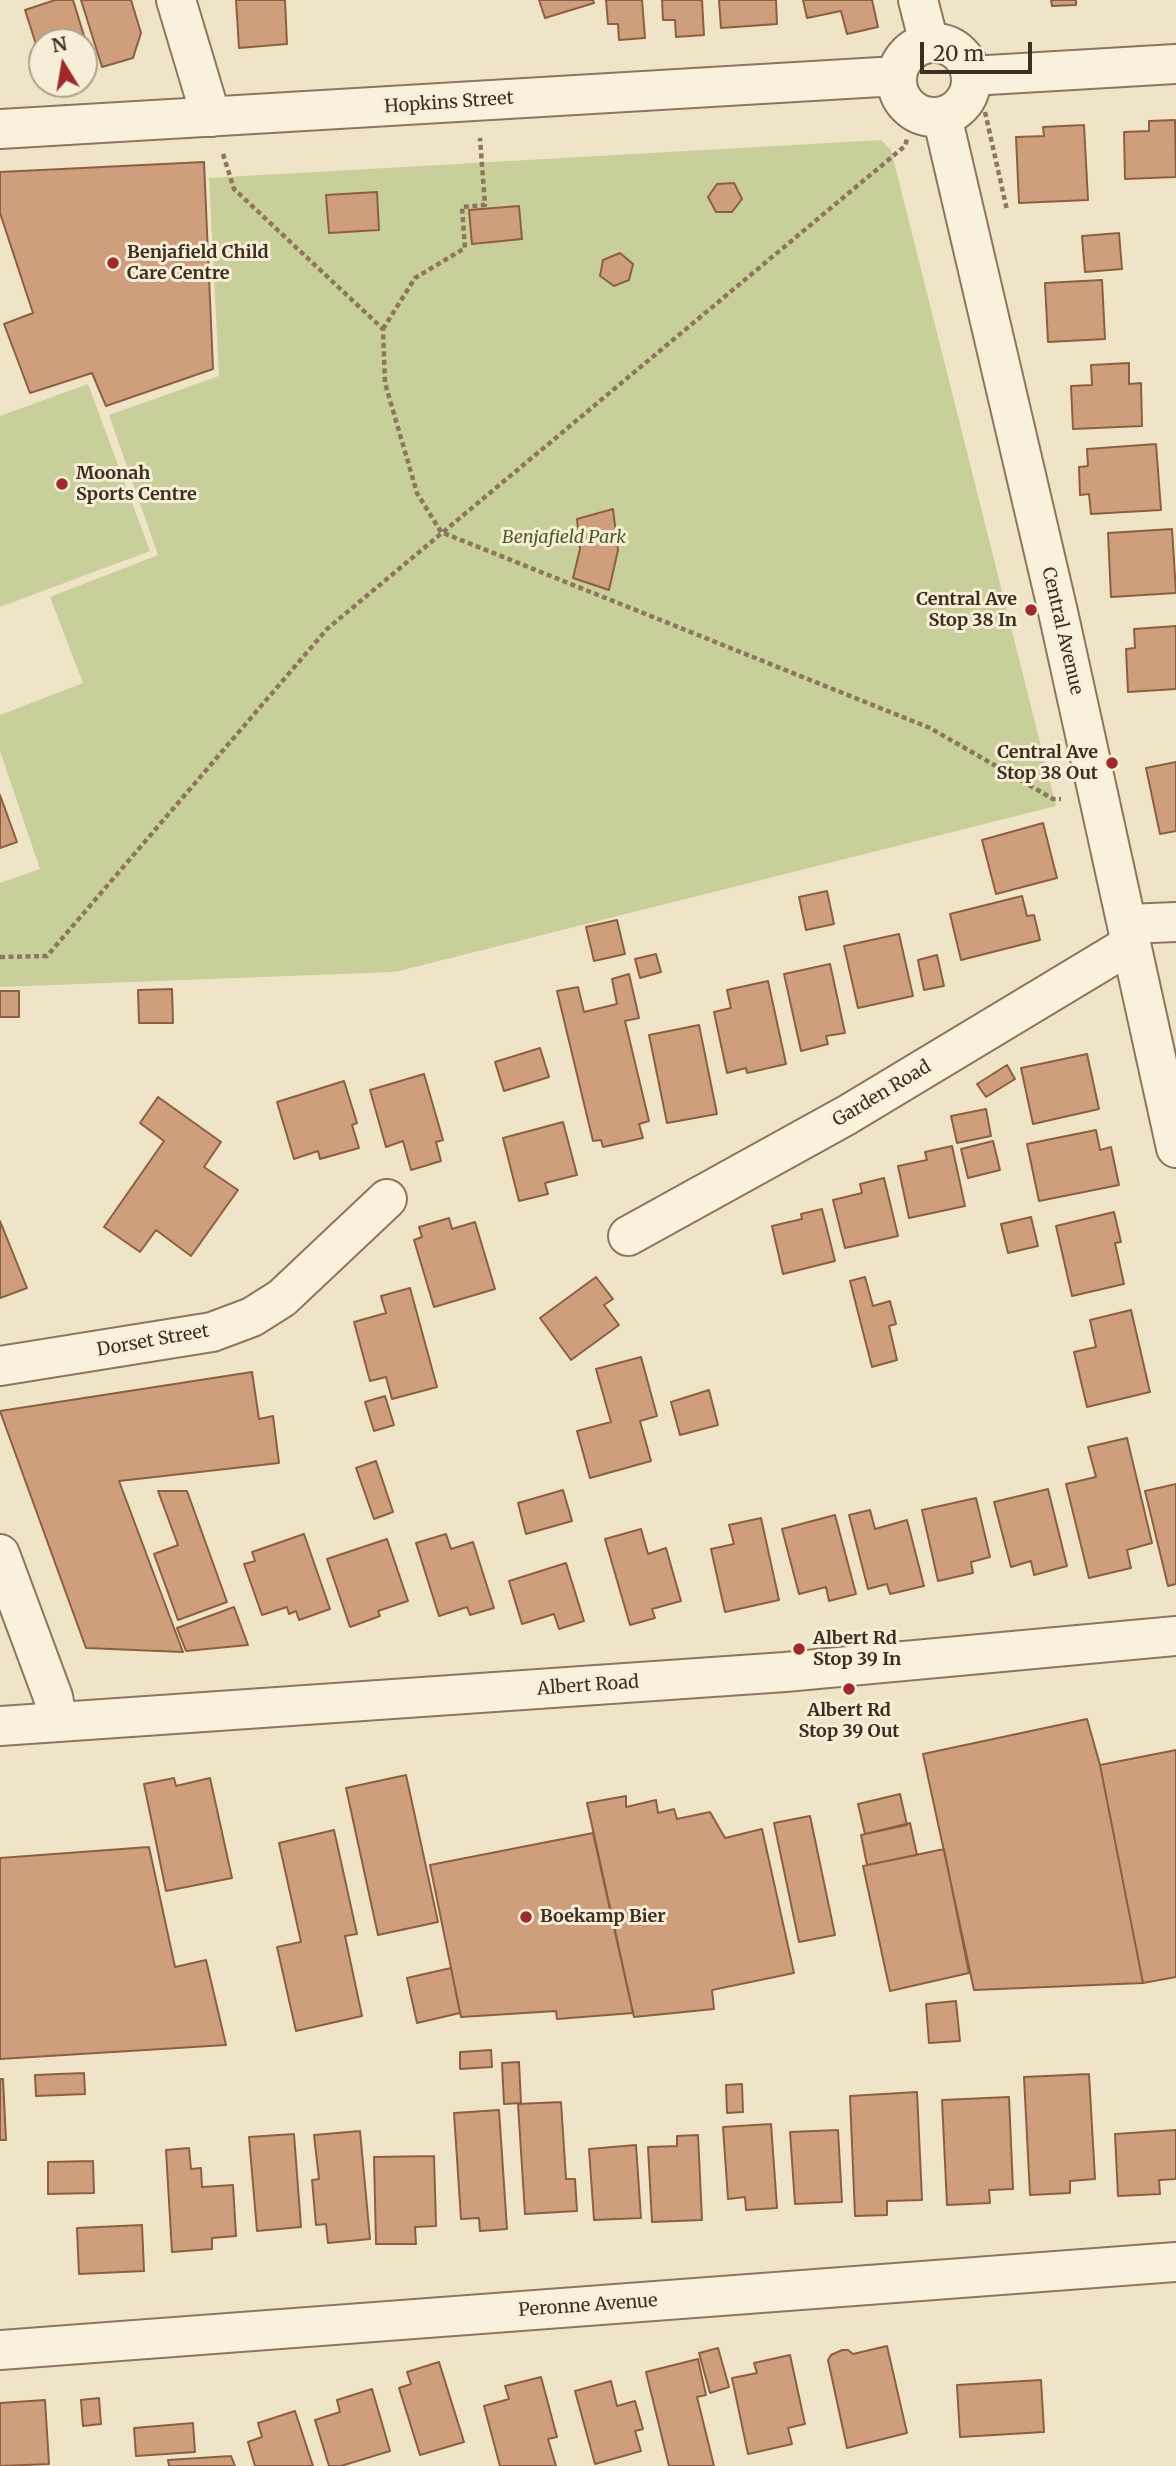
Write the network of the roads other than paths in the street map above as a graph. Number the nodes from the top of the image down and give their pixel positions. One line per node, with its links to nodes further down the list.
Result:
1 (176, 0): 8 (street)
2 (918, 0): 3 (street)
3 (929, 43): 5 (street); 6 (street)
4 (1176, 64): 6 (street)
5 (897, 76): 7 (street); 8 (street, Hopkins Street)
6 (971, 76): 7 (street)
7 (930, 114): 11 (street, Central Avenue)
8 (211, 117): 9 (street, Hopkins Street)
9 (0, 129)
10 (1176, 922): 11 (street, Garden Road)
11 (1129, 934): 12 (street, Central Avenue); 14 (street, Garden Road)
12 (1176, 1148)
13 (387, 1199): 15 (street, Dorset Street)
14 (628, 1236)
15 (0, 1366)
16 (0, 1554): 18 (street)
17 (1176, 1636): 18 (street, Albert Road)
18 (58, 1722): 19 (street, Albert Road)
19 (0, 1726)
20 (1176, 2262): 21 (street, Peronne Avenue)
21 (0, 2350)

